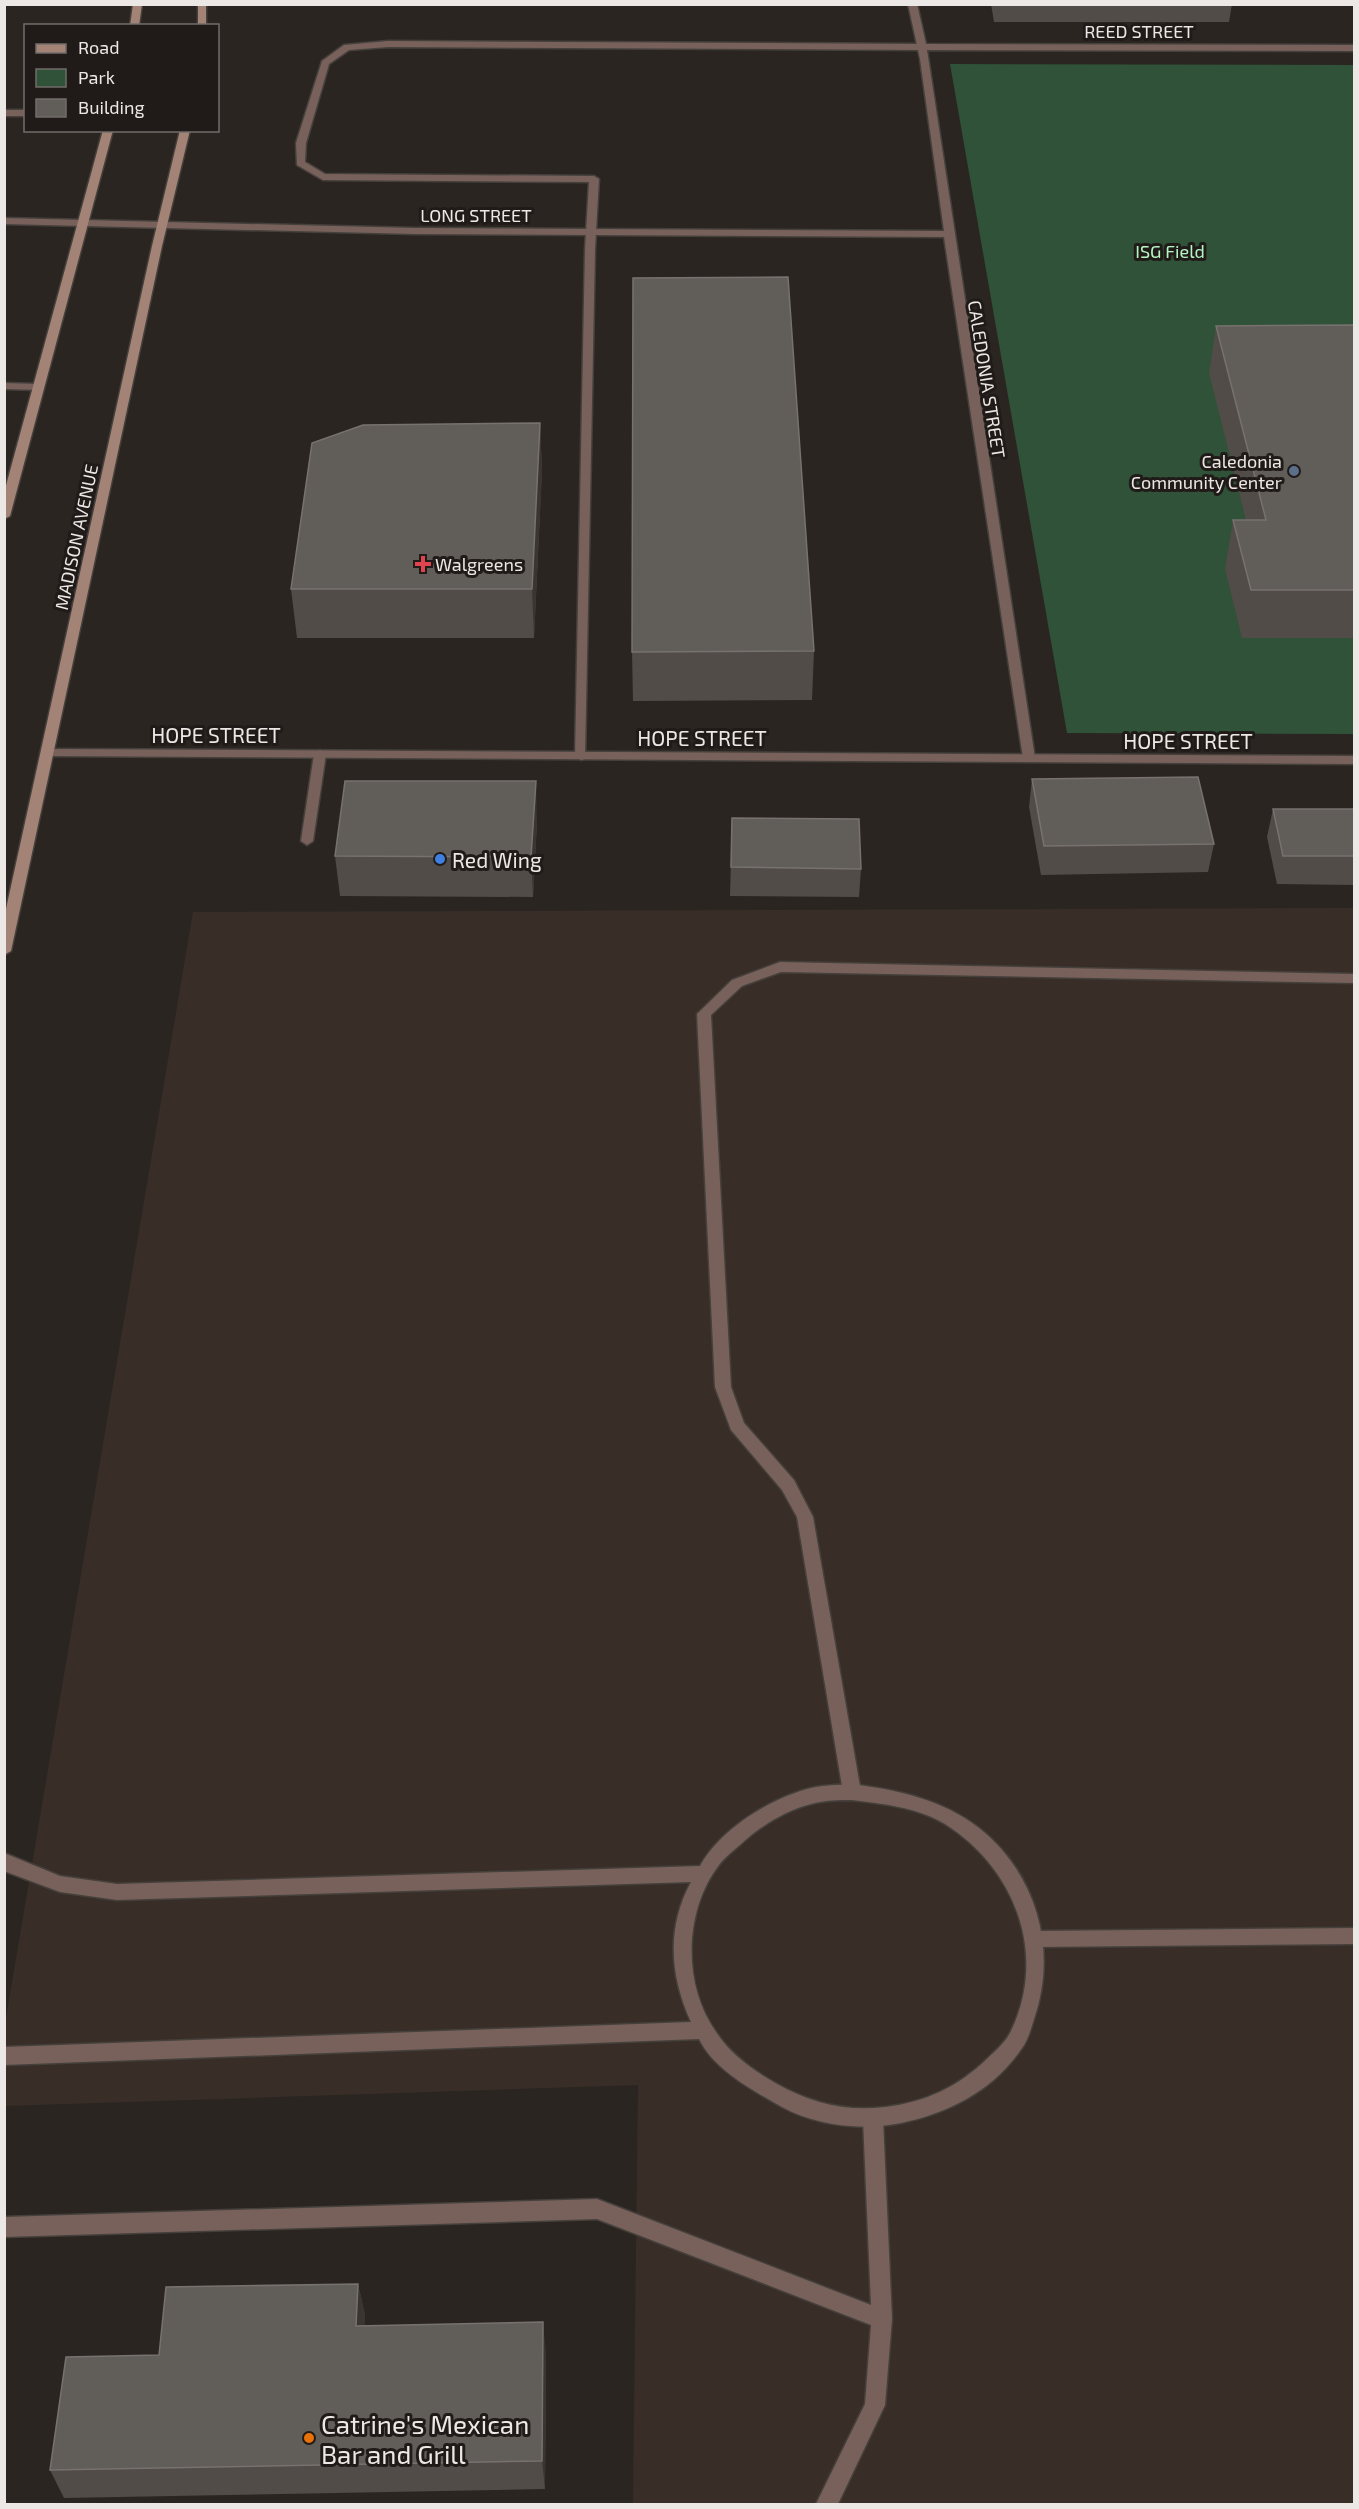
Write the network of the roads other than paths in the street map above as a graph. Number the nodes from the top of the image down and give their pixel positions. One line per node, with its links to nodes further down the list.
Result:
1 (138, 4): 4 (main road)
2 (202, 4): 5 (main road)
3 (912, 4): 6 (street, CALEDONIA STREET)
4 (134, 24)
5 (202, 24)
6 (923, 47): 7 (street, REED STREET); 15 (street, REED STREET); 16 (street, CALEDONIA STREET)
7 (1354, 48)
8 (4, 112): 9 (street)
9 (24, 112)
10 (107, 132): 13 (main road)
11 (185, 132): 14 (main road, MADISON AVENUE)
12 (4, 221): 13 (street, LONG STREET)
13 (82, 223): 14 (street, LONG STREET); 18 (main road)
14 (162, 225): 15 (street, LONG STREET); 20 (main road, MADISON AVENUE)
15 (591, 232): 16 (street, LONG STREET); 22 (street)
16 (949, 234): 23 (street, CALEDONIA STREET)
17 (4, 386): 18 (street)
18 (39, 387): 19 (main road)
19 (4, 516)
20 (49, 753): 21 (street, HOPE STREET); 26 (main road, MADISON AVENUE)
21 (320, 754): 22 (street, HOPE STREET); 25 (street)
22 (581, 756): 23 (street, HOPE STREET)
23 (1029, 758): 24 (street, HOPE STREET)
24 (1354, 760)
25 (307, 841)
26 (4, 951)
27 (1354, 978): 28 (street)
28 (852, 1792): 30 (street); 32 (street)
29 (4, 1861): 30 (street)
30 (700, 1874): 33 (street)
31 (1354, 1936): 32 (street)
32 (1036, 1939): 35 (street)
33 (704, 2030): 34 (street); 35 (street)
34 (4, 2056)
35 (873, 2119): 37 (street)
36 (4, 2227): 37 (street)
37 (882, 2319): 38 (street)
38 (827, 2505)

